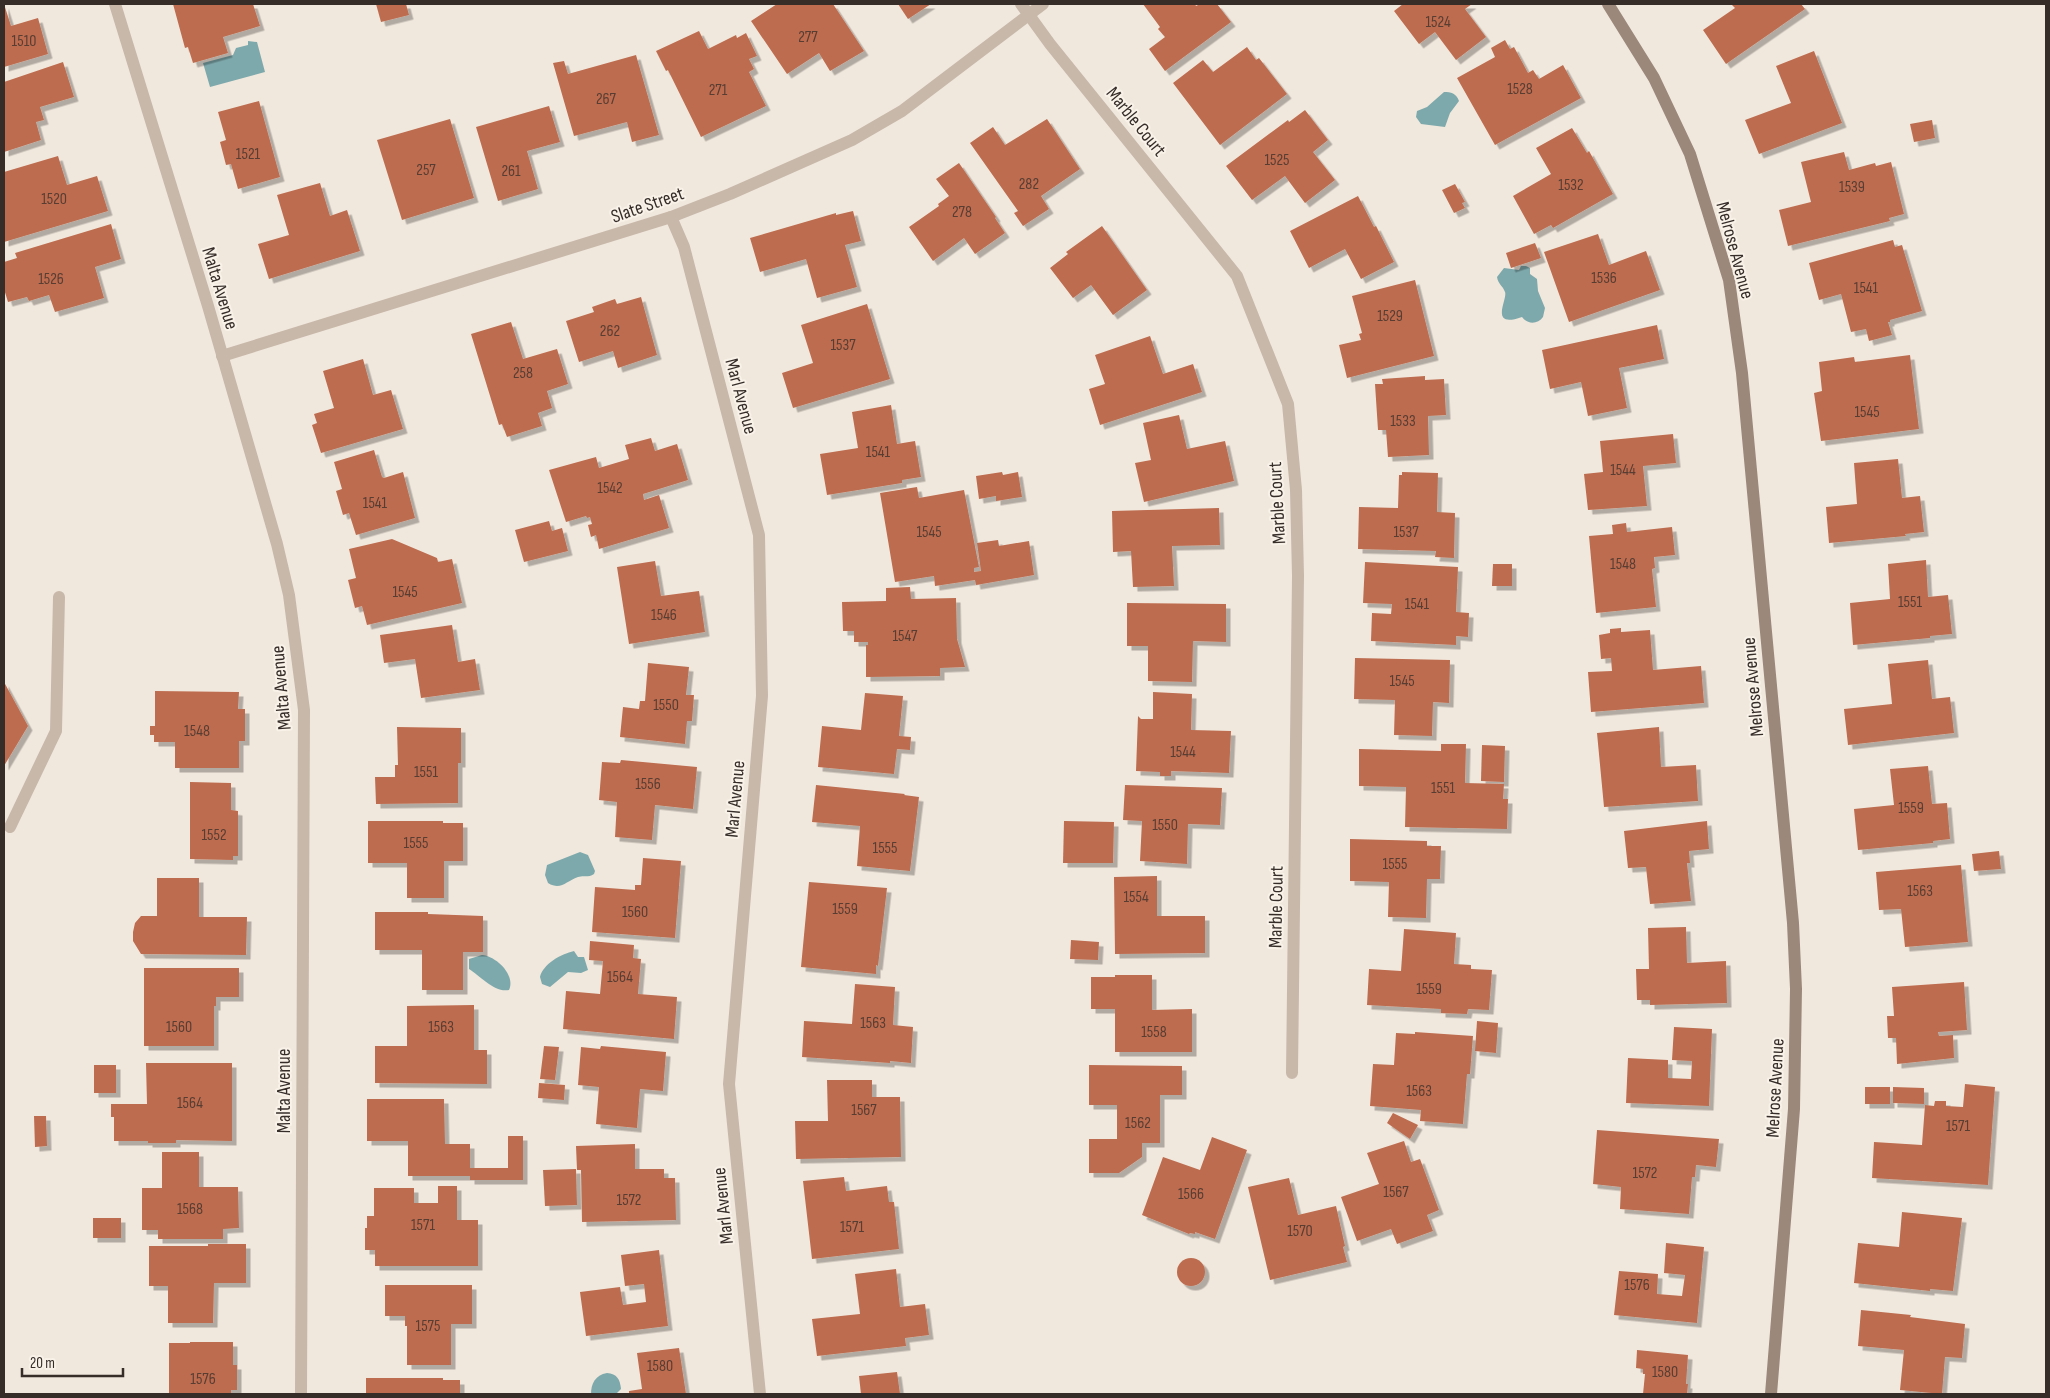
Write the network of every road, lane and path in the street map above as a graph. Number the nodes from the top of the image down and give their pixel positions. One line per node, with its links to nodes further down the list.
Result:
1 (115, 4): 7 (street, Malta Avenue)
2 (1021, 4): 5 (street, Marble Court)
3 (1043, 4): 5 (street, Slate Street)
4 (1608, 4): 13 (street, Melrose Avenue)
5 (1029, 15): 6 (street, Slate Street); 10 (street, Marble Court)
6 (671, 217): 7 (street, Slate Street); 12 (street, Marl Avenue)
7 (222, 356): 11 (street, Malta Avenue)
8 (59, 597): 9 (street)
9 (10, 827)
10 (1292, 1073)
11 (301, 1394)
12 (760, 1394)
13 (1771, 1394)

